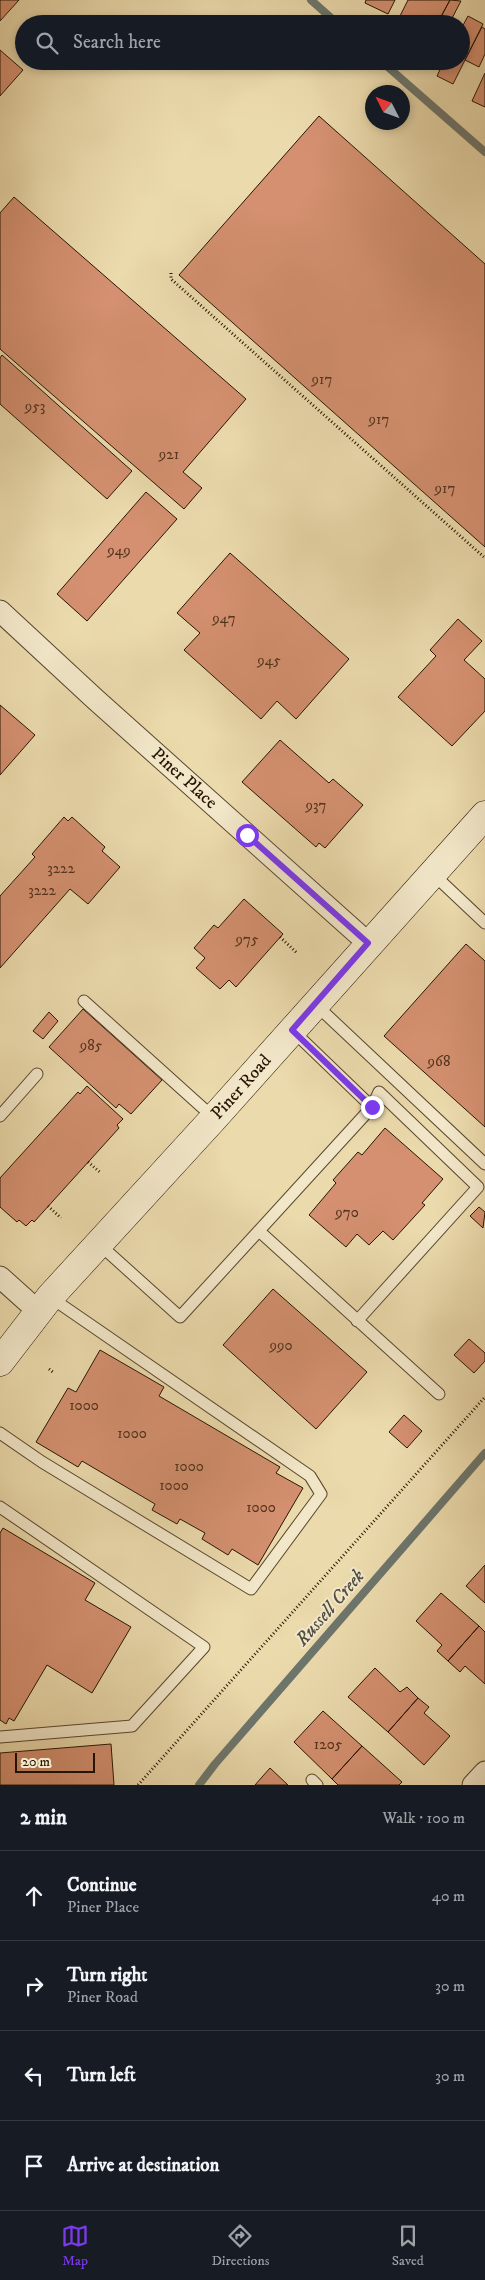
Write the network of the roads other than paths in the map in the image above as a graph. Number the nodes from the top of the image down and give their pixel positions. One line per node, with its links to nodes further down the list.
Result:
1 (0, 611): 5 (street, Piner Place)
2 (485, 815): 3 (main road, Piner Road)
3 (432, 873): 4 (lane); 5 (main road, Piner Road)
4 (485, 923)
5 (368, 943): 7 (main road, Piner Road)
6 (84, 1001): 12 (lane)
7 (315, 1004): 8 (main road, Piner Road); 13 (lane)
8 (292, 1030): 10 (lane); 12 (main road, Piner Road)
9 (37, 1074): 11 (lane)
10 (372, 1107): 14 (lane); 18 (lane)
11 (0, 1116)
12 (214, 1118): 15 (main road, Piner Road)
13 (485, 1164)
14 (259, 1231): 15 (lane); 18 (lane)
15 (98, 1244): 17 (main road, Piner Road)
16 (0, 1277): 17 (street)
17 (45, 1304): 19 (main road, Piner Road); 21 (lane)
18 (357, 1320): 20 (lane)
19 (0, 1362)
20 (439, 1394)
21 (0, 1433)
22 (0, 1507): 23 (lane)
23 (0, 1737)
24 (485, 1772): 25 (street)
25 (473, 1785)

